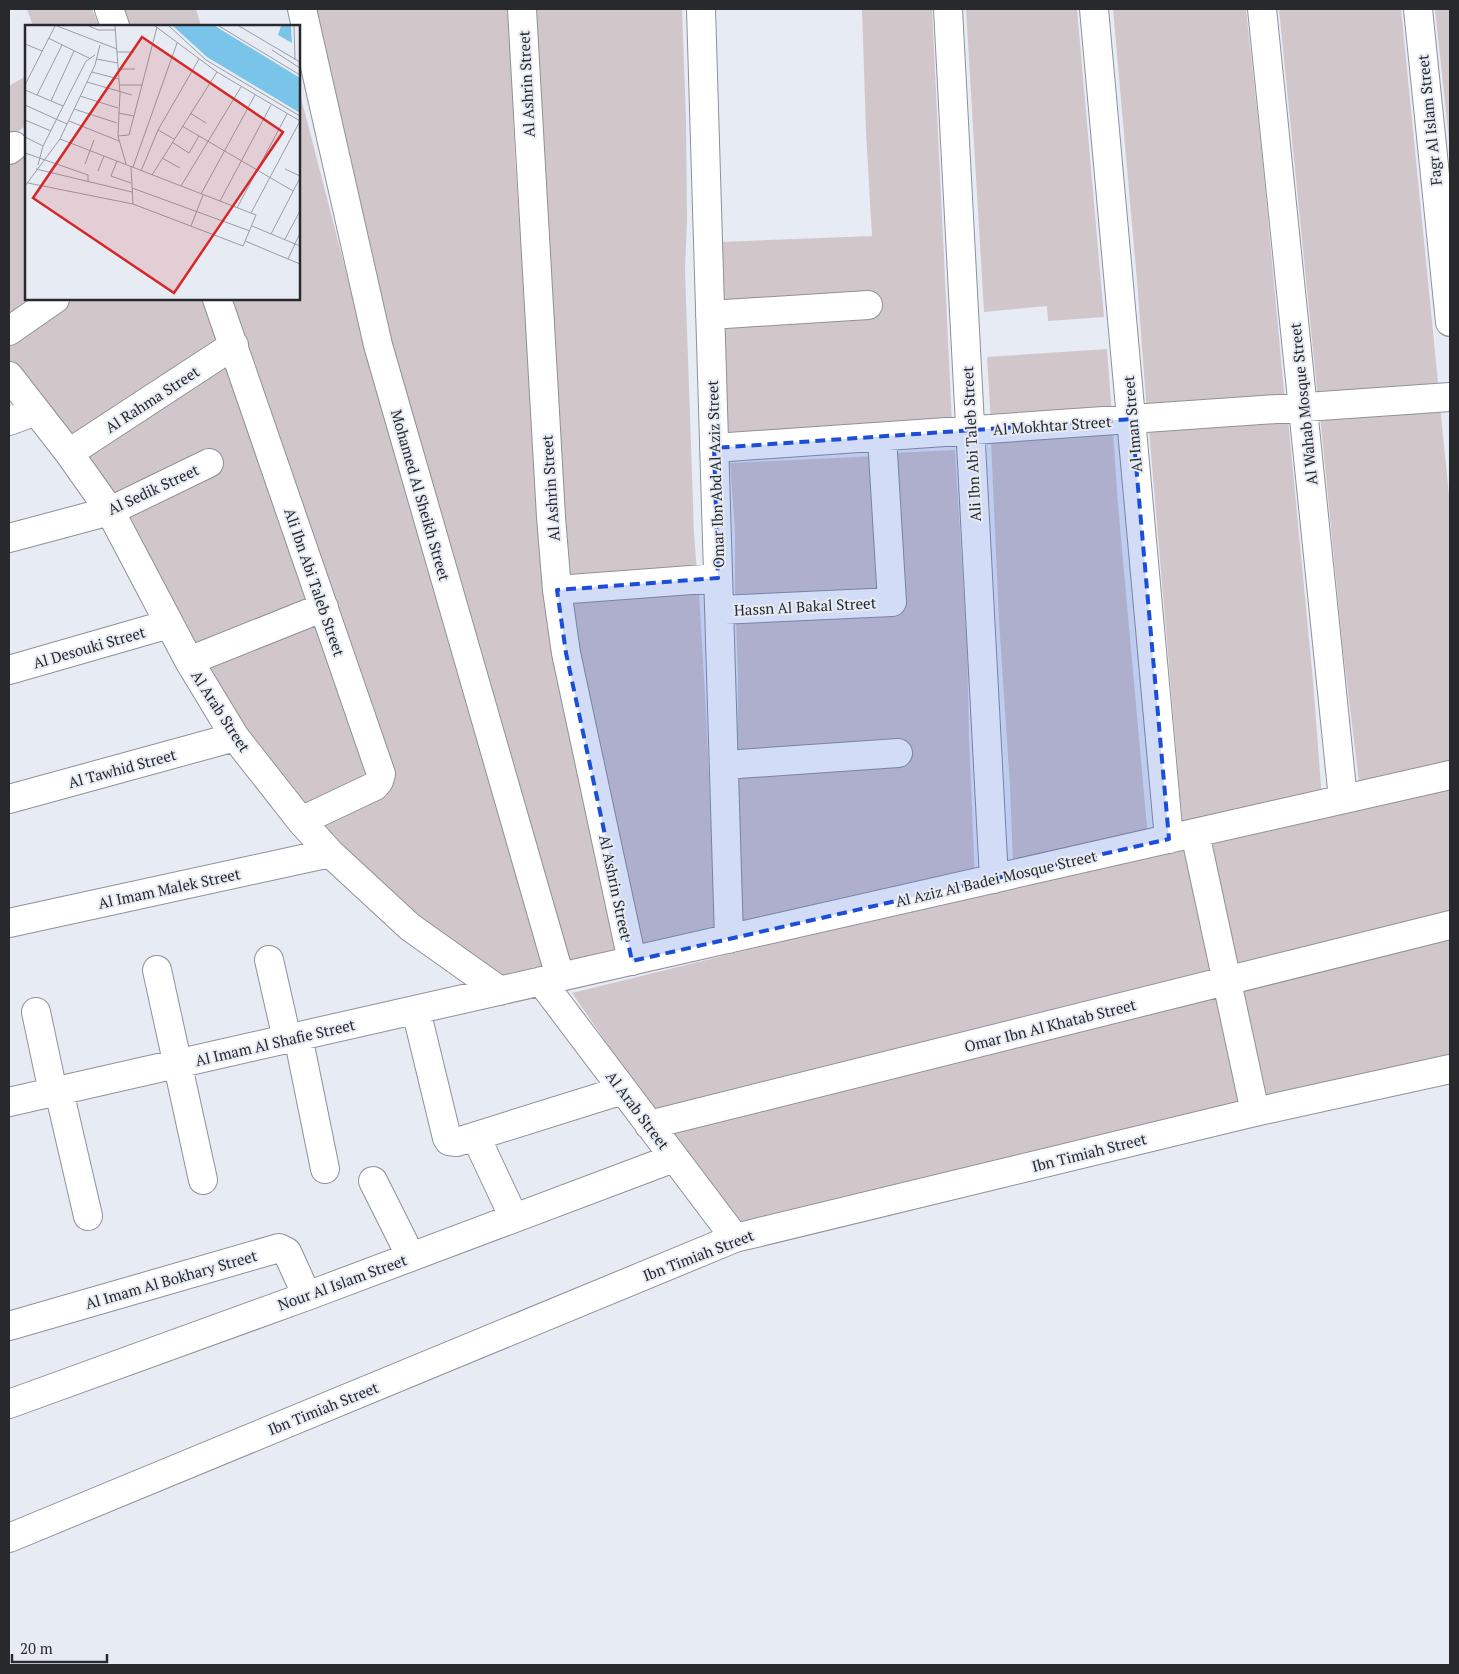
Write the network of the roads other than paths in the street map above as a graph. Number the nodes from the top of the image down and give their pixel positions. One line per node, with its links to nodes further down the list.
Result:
1 (108, 9): 9 (street)
2 (302, 9): 54 (street, Mohamed Al Sheikh Street)
3 (522, 9): 31 (street, Al Ashrin Street)
4 (701, 9): 13 (street, Omar Ibn Abd Al Aziz Street)
5 (948, 9): 23 (street, Ali Ibn Abi Taleb Street)
6 (1094, 9): 21 (street, Al Iman Street)
7 (1262, 9): 19 (street, Al Wahab Mosque Street)
8 (1418, 9): 14 (street, Fagr Al Islam Street)
9 (115, 25)
10 (54, 300): 15 (street)
11 (217, 300): 16 (street, Ali Ibn Abi Taleb Street)
12 (868, 304): 13 (street)
13 (710, 315): 25 (street, Omar Ibn Abd Al Aziz Street)
14 (1450, 322)
15 (9, 331)
16 (234, 345): 26 (street, Al Rahma Street); 32 (street, Ali Ibn Abi Taleb Street)
17 (9, 376): 20 (street, Al Arab Street)
18 (1450, 397): 19 (street, Al Mokhtar Street)
19 (1303, 407): 21 (street, Al Mokhtar Street); 42 (street, Al Wahab Mosque Street)
20 (36, 411): 22 (street); 26 (street, Al Arab Street)
21 (1132, 419): 23 (street, Al Mokhtar Street); 45 (street, Al Iman Street)
22 (9, 421)
23 (970, 430): 24 (street, Al Mokhtar Street); 47 (street, Ali Ibn Abi Taleb Street)
24 (882, 436): 25 (street, Al Mokhtar Street); 33 (street, Hassn Al Bakal Street)
25 (714, 448): 30 (street, Omar Ibn Abd Al Aziz Street)
26 (69, 453): 28 (street, Al Arab Street)
27 (209, 463): 28 (street, Al Sedik Street)
28 (110, 511): 29 (street, Al Sedik Street); 34 (street, Al Arab Street)
29 (9, 538)
30 (718, 578): 31 (street); 33 (street, Omar Ibn Abd Al Aziz Street)
31 (557, 590): 52 (street, Al Ashrin Street)
32 (324, 607): 35 (street); 43 (street, Ali Ibn Abi Taleb Street)
33 (719, 610): 39 (street, Omar Ibn Abd Al Aziz Street)
34 (169, 624): 35 (street, Al Arab Street); 36 (street, Al Desouki Street)
35 (189, 661): 37 (street, Al Arab Street)
36 (9, 670)
37 (236, 737): 41 (street, Al Tawhid Street); 43 (street, Al Arab Street)
38 (898, 753): 39 (street)
39 (724, 765): 50 (street, Omar Ibn Abd Al Aziz Street)
40 (1450, 775): 42 (street, Al Aziz Al Badei Mosque Street)
41 (9, 799)
42 (1343, 799): 44 (street, Al Aziz Al Badei Mosque Street)
43 (300, 821): 46 (street, Al Arab Street)
44 (1195, 833): 45 (street, Al Aziz Al Badei Mosque Street); 55 (street)
45 (1168, 839): 47 (street, Al Aziz Al Badei Mosque Street)
46 (330, 853): 48 (street, Al Imam Malek Street); 56 (street, Al Arab Street)
47 (994, 879): 50 (street, Al Aziz Al Badei Mosque Street)
48 (9, 923)
49 (1450, 926): 55 (street, Omar Ibn Al Khatab Street)
50 (729, 939): 52 (street, Al Aziz Al Badei Mosque Street)
51 (270, 960): 59 (street)
52 (632, 961): 54 (street, Al Aziz Al Badei Mosque Street)
53 (157, 970): 60 (street)
54 (550, 979): 56 (street, Al Imam Al Shafie Street); 62 (street, Al Arab Street)
55 (1227, 981): 65 (street); 66 (street, Omar Ibn Al Khatab Street)
56 (500, 991): 57 (street, Al Imam Al Shafie Street)
57 (416, 1010): 59 (street, Al Imam Al Shafie Street); 67 (street)
58 (36, 1012): 63 (street)
59 (293, 1038): 60 (street, Al Imam Al Shafie Street); 69 (street)
60 (177, 1064): 63 (street, Al Imam Al Shafie Street); 70 (street)
61 (1450, 1069): 65 (street, Ibn Timiah Street)
62 (623, 1090): 66 (street, Al Arab Street); 67 (street)
63 (56, 1091): 64 (street, Al Imam Al Shafie Street); 72 (street)
64 (9, 1102)
65 (1255, 1112): 74 (street, Ibn Timiah Street)
66 (649, 1125): 68 (street, Al Arab Street)
67 (476, 1136): 73 (street)
68 (674, 1158): 73 (street, Nour Al Islam Street); 74 (street, Al Arab Street)
69 (325, 1169)
70 (203, 1180)
71 (373, 1181): 75 (street)
72 (88, 1216)
73 (514, 1218): 75 (street, Nour Al Islam Street)
74 (734, 1238): 79 (street, Ibn Timiah Street)
75 (411, 1257): 76 (street, Nour Al Islam Street)
76 (307, 1296): 77 (street, Al Imam Al Bokhary Street); 78 (street, Nour Al Islam Street)
77 (9, 1326)
78 (9, 1404)
79 (9, 1538)

